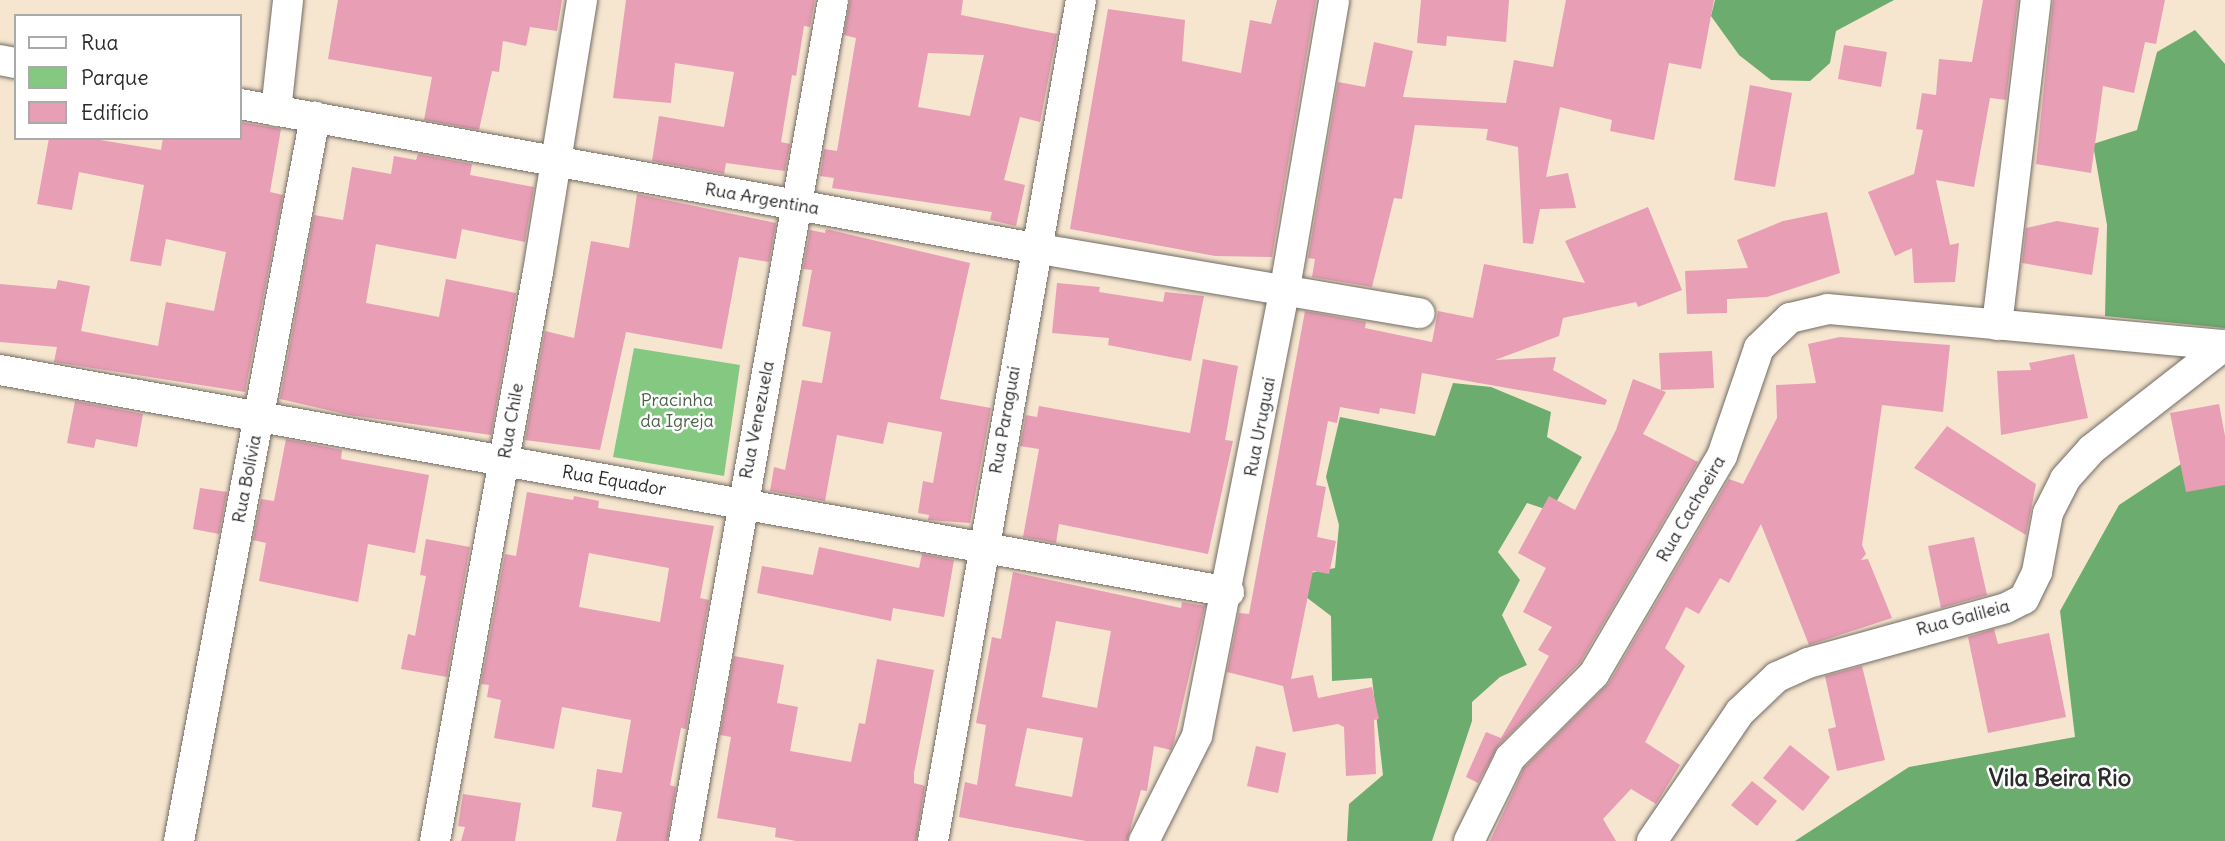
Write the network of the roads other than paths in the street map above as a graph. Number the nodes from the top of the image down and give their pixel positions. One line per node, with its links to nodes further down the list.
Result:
1 (288, 0): 8 (street)
2 (582, 0): 10 (street, Rua Chile)
3 (833, 0): 11 (street, Rua Venezuela)
4 (1081, 0): 12 (street, Rua Paraguai)
5 (1334, 0): 13 (street, Rua Uruguai)
6 (2036, 0): 15 (street)
7 (242, 104): 8 (street, Rua Argentina)
8 (276, 111): 9 (street, Rua Argentina)
9 (315, 117): 10 (street, Rua Argentina); 18 (street, Rua Bolívia)
10 (554, 161): 11 (street, Rua Argentina); 19 (street, Rua Chile)
11 (797, 205): 12 (street, Rua Argentina); 20 (street, Rua Venezuela)
12 (1034, 248): 13 (street, Rua Argentina); 21 (street, Rua Paraguai)
13 (1285, 288): 14 (street, Rua Argentina); 22 (street, Rua Uruguai)
14 (1420, 313)
15 (1997, 325): 16 (street, Rua Cachoeira); 28 (street, Rua Cachoeira)
16 (2224, 345): 29 (street, Rua Galileia)
17 (0, 370): 18 (street, Rua Equador)
18 (258, 417): 19 (street, Rua Equador); 23 (street, Rua Bolívia)
19 (504, 461): 20 (street, Rua Equador); 24 (street, Rua Chile)
20 (741, 504): 21 (street, Rua Equador); 25 (street, Rua Venezuela)
21 (983, 548): 22 (street, Rua Equador); 26 (street, Rua Paraguai)
22 (1229, 592): 27 (street, Rua Uruguai)
23 (179, 841)
24 (435, 841)
25 (684, 841)
26 (933, 841)
27 (1144, 841)
28 (1469, 841)
29 (1652, 841)

